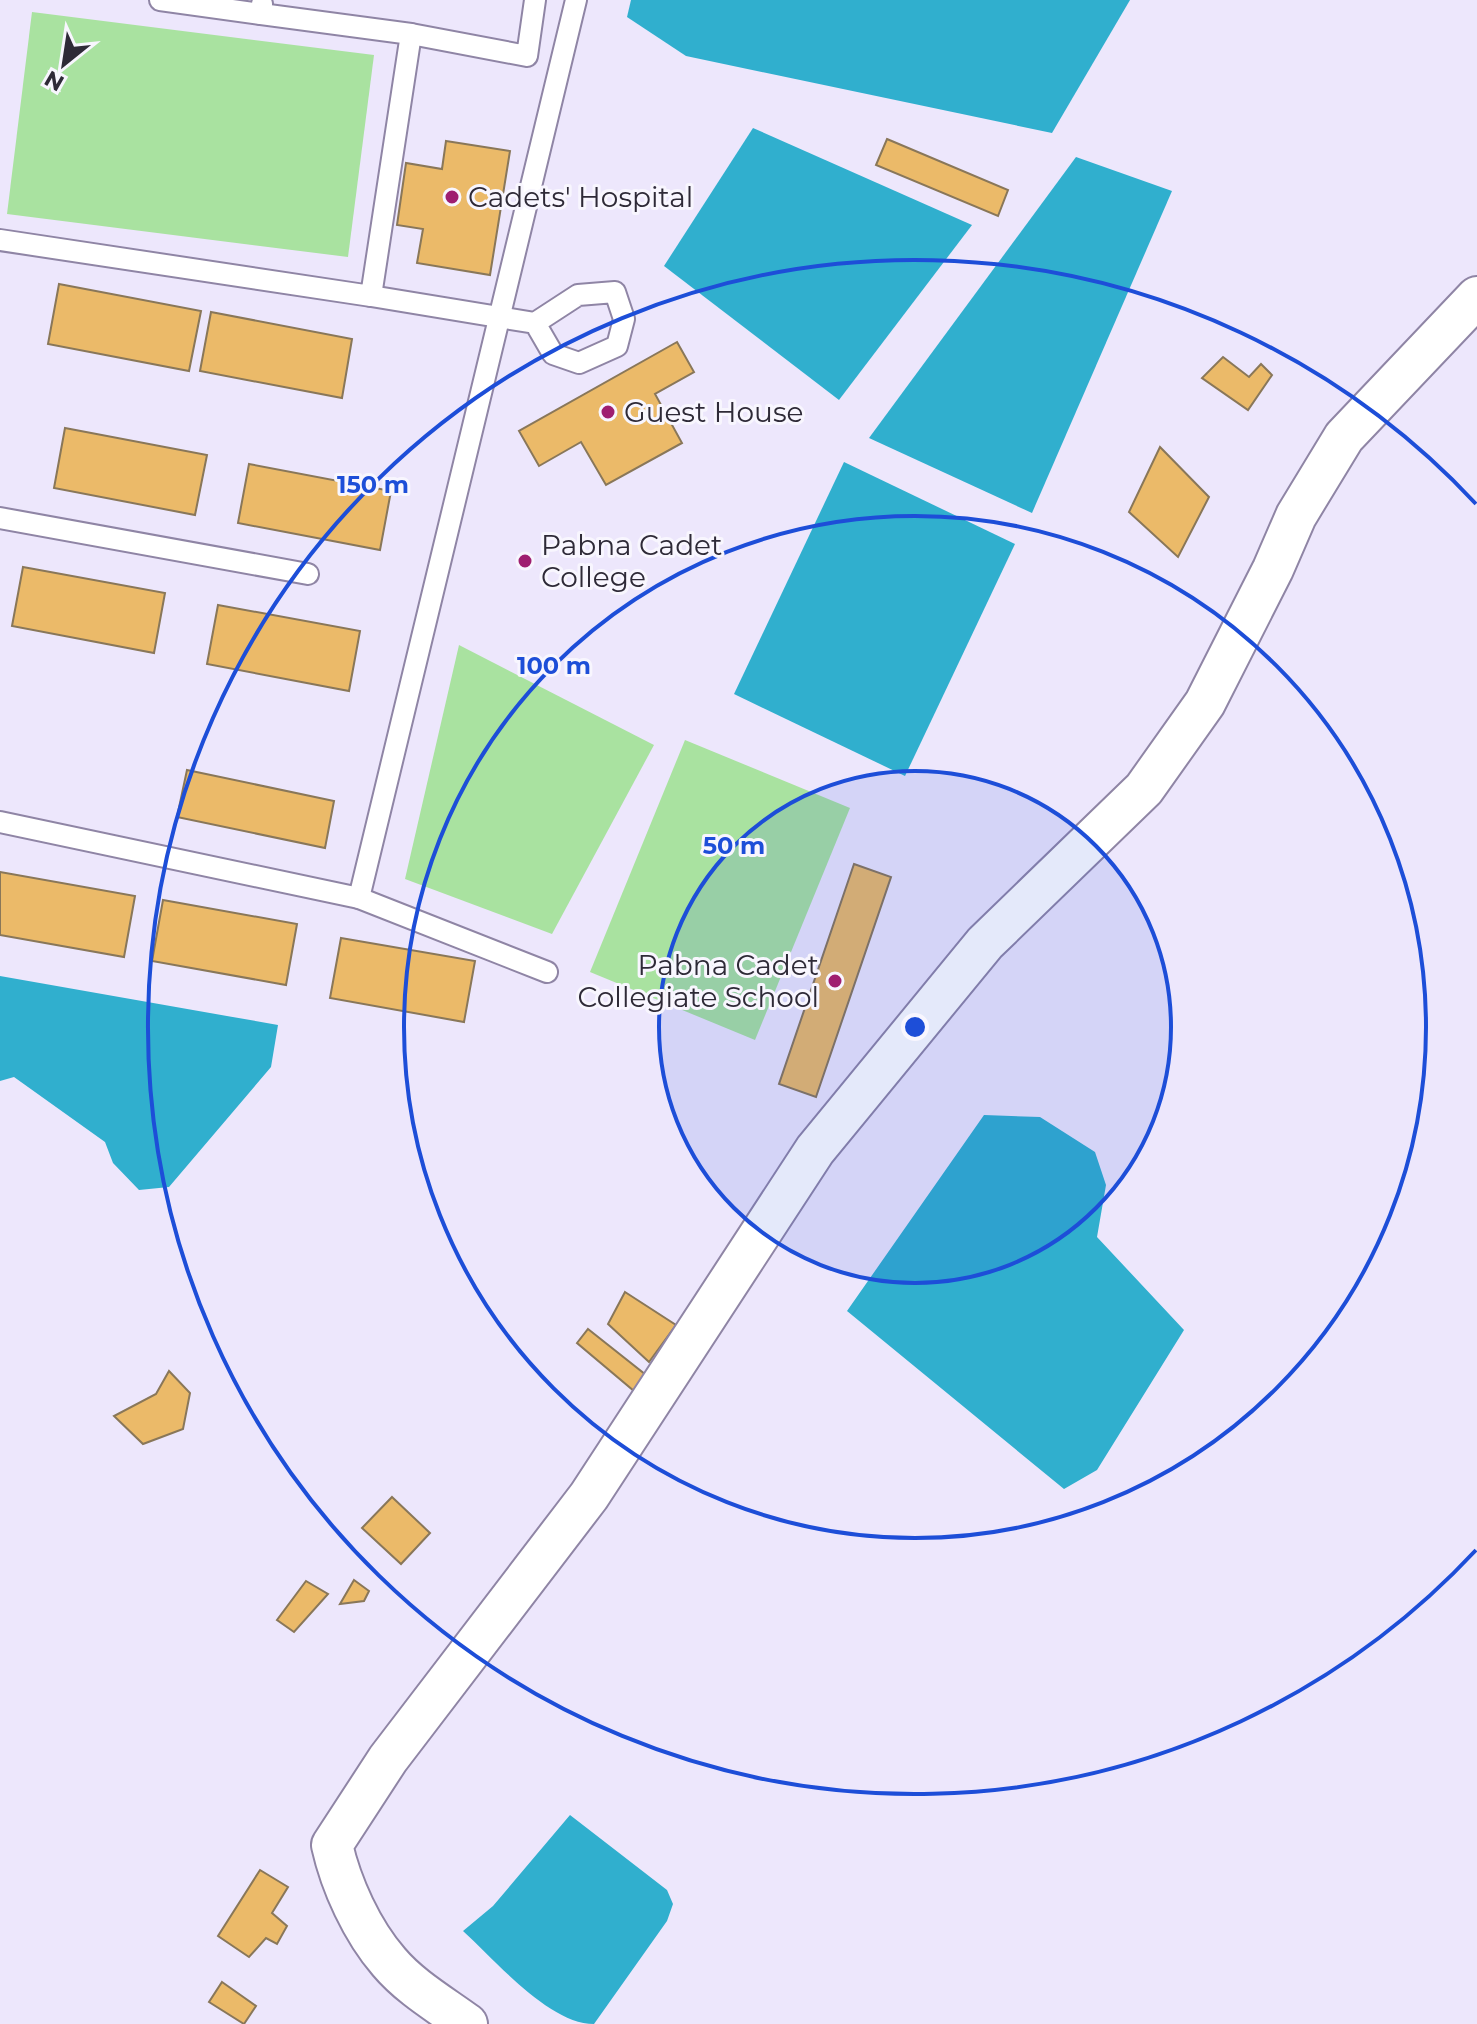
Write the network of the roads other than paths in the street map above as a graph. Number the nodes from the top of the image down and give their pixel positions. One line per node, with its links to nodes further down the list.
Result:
1 (160, 0): 4 (lane)
2 (535, 0): 5 (lane)
3 (576, 0): 9 (lane)
4 (262, 7): 5 (lane)
5 (411, 34): 7 (lane)
6 (0, 240): 7 (lane)
7 (371, 296): 9 (lane)
8 (1477, 297): 16 (street)
9 (501, 316): 10 (lane); 14 (lane)
10 (535, 323)
11 (0, 518): 12 (lane)
12 (308, 574)
13 (0, 822): 14 (lane)
14 (359, 898): 15 (lane)
15 (547, 972)
16 (467, 2024)

